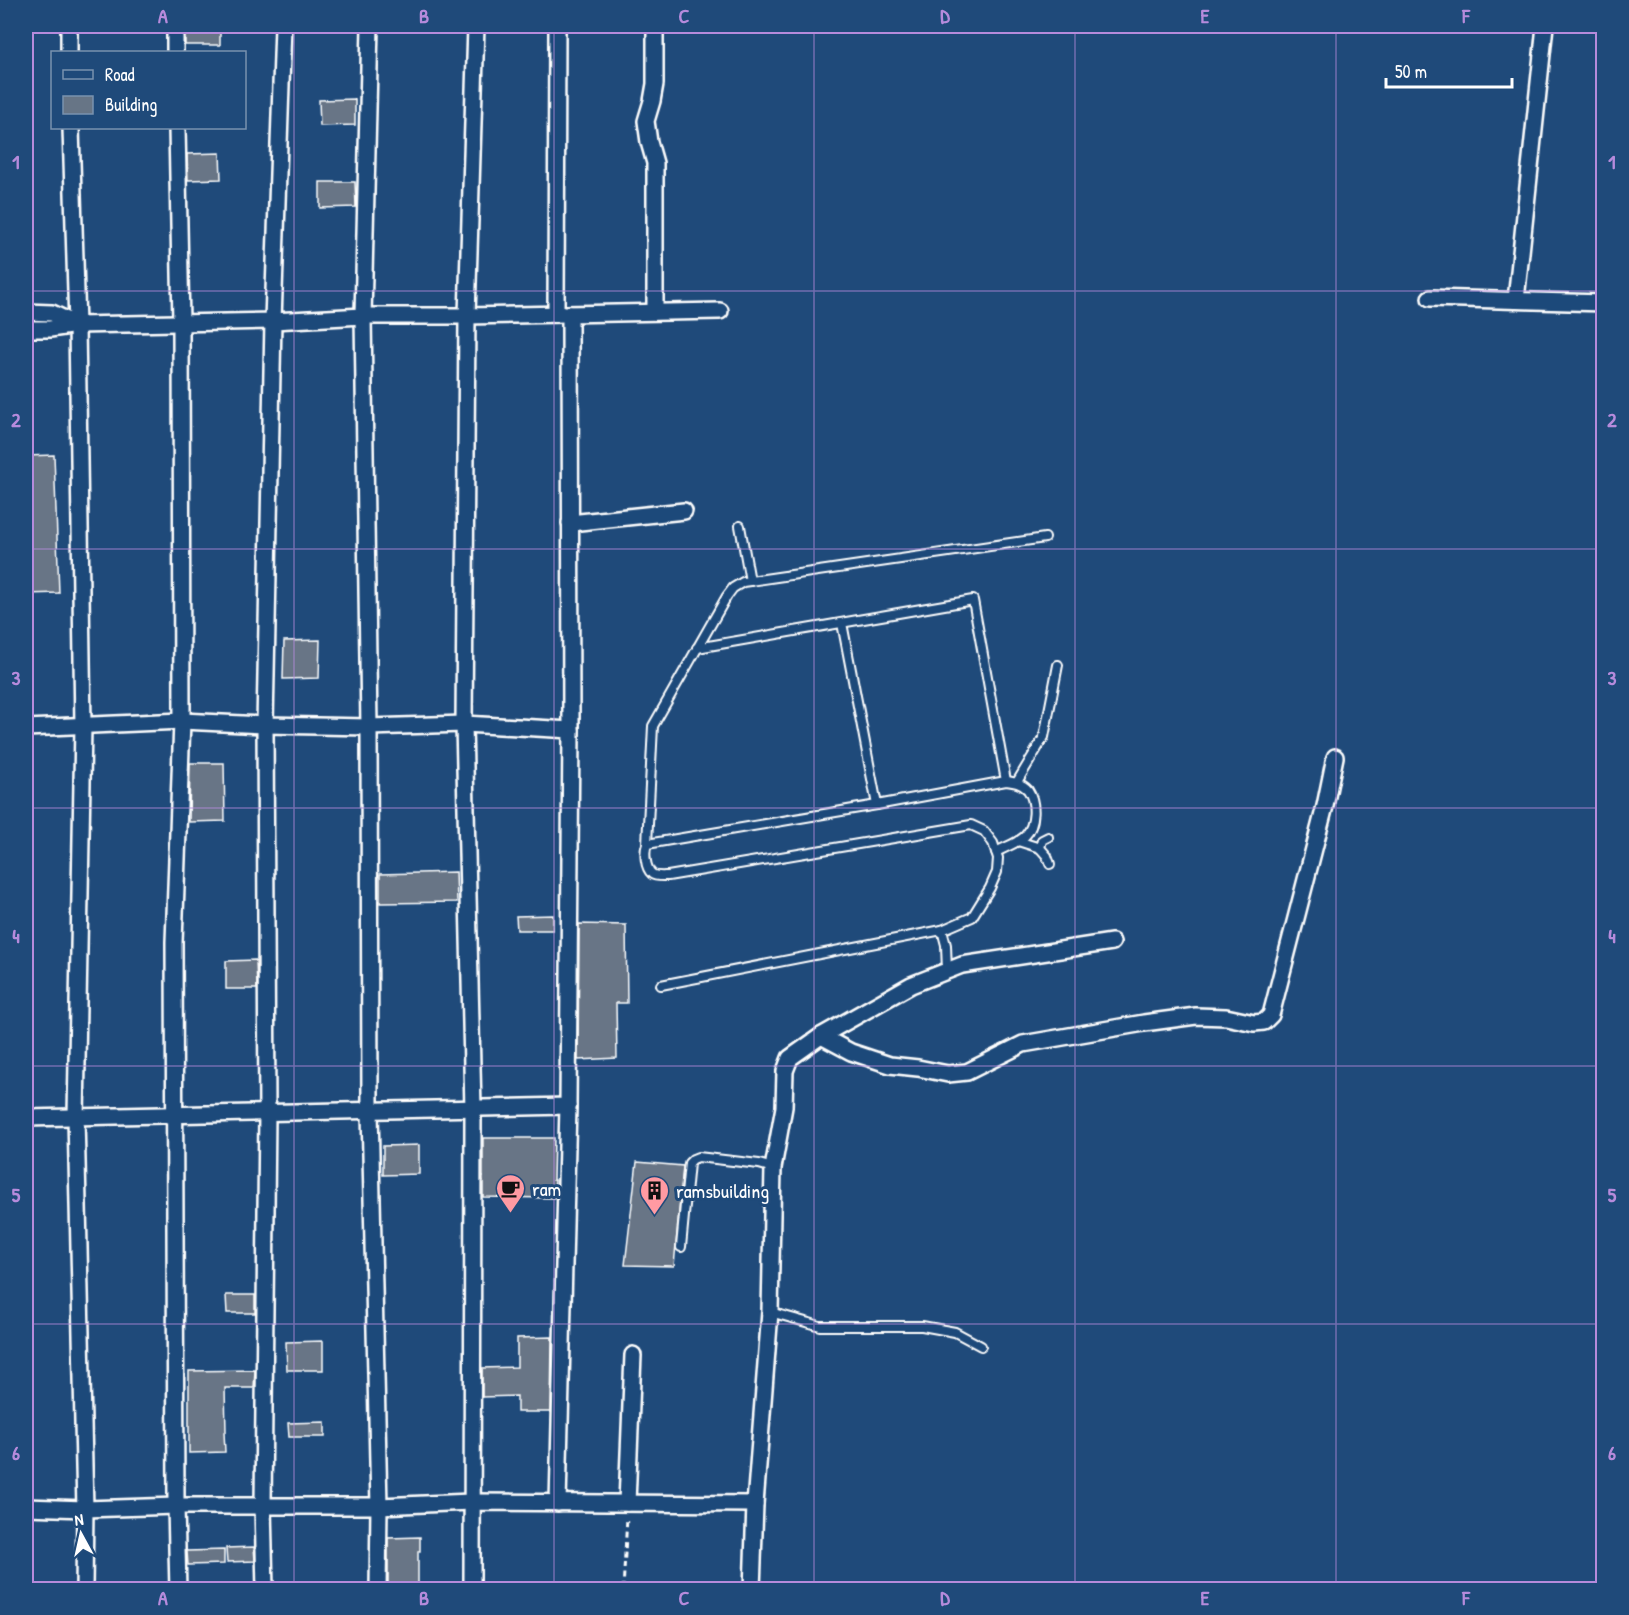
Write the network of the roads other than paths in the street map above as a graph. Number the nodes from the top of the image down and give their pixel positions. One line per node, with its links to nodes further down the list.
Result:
1 (69, 26): 9 (street)
2 (175, 26): 10 (street)
3 (284, 26): 22 (street)
4 (370, 26): 20 (street)
5 (476, 26): 21 (street)
6 (557, 26): 19 (street)
7 (655, 26): 18 (street)
8 (1545, 26): 14 (street)
9 (69, 51)
10 (175, 51)
11 (71, 129): 24 (street)
12 (177, 129): 23 (street)
13 (1430, 298): 14 (street)
14 (1516, 300): 15 (street)
15 (1604, 303)
16 (720, 311): 18 (street)
17 (26, 312): 24 (street)
18 (655, 312): 19 (street)
19 (563, 314): 21 (street); 27 (street)
20 (363, 316): 21 (street); 22 (street); 38 (street)
21 (467, 316): 35 (street)
22 (273, 321): 23 (street); 36 (street)
23 (181, 322): 24 (street); 34 (street)
24 (77, 325): 25 (street); 37 (street)
25 (26, 329)
26 (684, 511): 27 (street)
27 (570, 523): 40 (street)
28 (740, 526): 30 (lane)
29 (1045, 538): 30 (lane)
30 (750, 581): 32 (lane)
31 (842, 623): 32 (lane); 42 (lane); 44 (lane)
32 (697, 648): 47 (lane)
33 (1058, 665): 43 (lane)
34 (182, 721): 36 (street); 37 (street); 60 (street)
35 (464, 724): 38 (street); 40 (street); 57 (street)
36 (265, 725): 38 (street); 59 (street)
37 (83, 726): 39 (street); 61 (street)
38 (369, 727): 58 (street)
39 (26, 728)
40 (571, 730): 56 (street)
41 (1335, 757): 55 (street)
42 (1006, 781): 43 (lane); 44 (lane)
43 (1017, 782): 46 (lane)
44 (877, 805): 47 (lane)
45 (1048, 837): 48 (lane)
46 (1018, 841): 48 (lane); 49 (lane)
47 (647, 844): 49 (lane)
48 (1040, 848): 50 (lane)
49 (996, 852): 51 (lane)
50 (1050, 864)
51 (942, 930): 53 (lane); 54 (lane)
52 (1112, 942): 53 (street)
53 (946, 971): 55 (street)
54 (661, 985)
55 (821, 1036): 63 (street)
56 (568, 1106): 57 (street); 69 (street)
57 (473, 1108): 58 (street); 68 (street)
58 (370, 1111): 59 (street); 74 (street)
59 (267, 1113): 60 (street); 73 (street)
60 (176, 1115): 61 (street); 72 (street)
61 (76, 1117): 62 (street); 76 (street)
62 (26, 1118)
63 (773, 1168): 64 (lane); 65 (street)
64 (681, 1247)
65 (770, 1312): 66 (lane); 71 (street)
66 (981, 1346)
67 (633, 1355): 70 (street)
68 (471, 1502): 69 (street); 74 (street); 81 (street)
69 (558, 1503): 70 (street)
70 (627, 1503): 71 (street)
71 (755, 1504): 82 (street)
72 (176, 1506): 73 (street); 76 (street); 78 (street)
73 (263, 1506): 74 (street); 79 (street)
74 (379, 1506): 80 (street)
75 (26, 1507): 76 (street)
76 (85, 1509): 77 (street)
77 (84, 1590)
78 (178, 1590)
79 (265, 1590)
80 (378, 1590)
81 (472, 1590)
82 (752, 1590)

